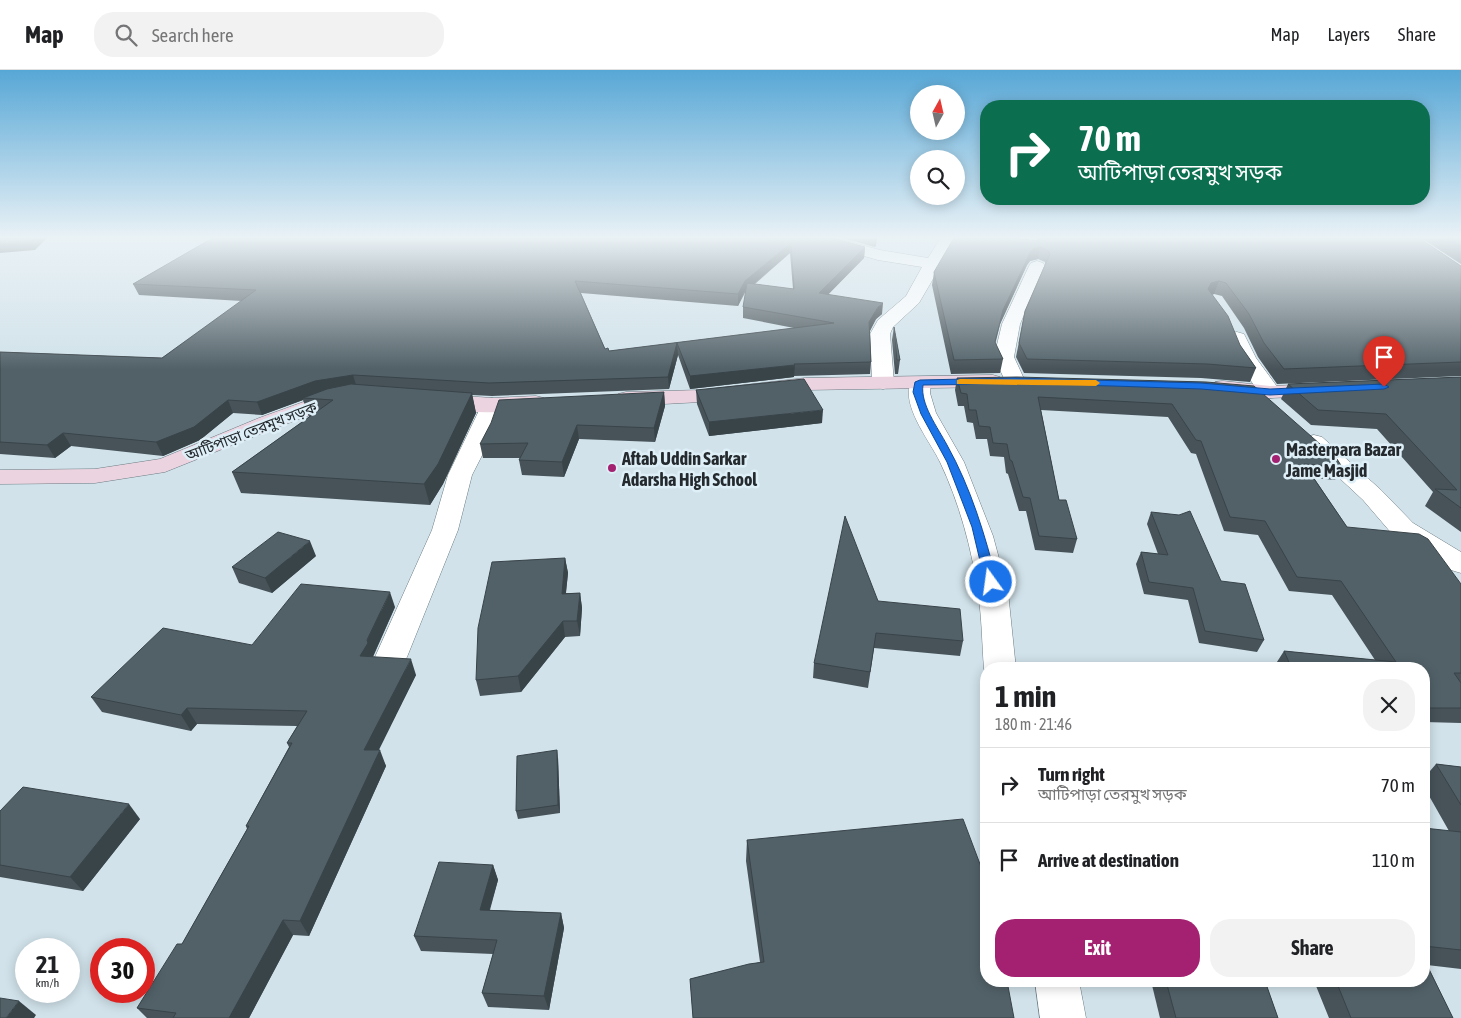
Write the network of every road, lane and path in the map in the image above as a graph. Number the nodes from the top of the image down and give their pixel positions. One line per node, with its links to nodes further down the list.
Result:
1 (923, 280): 6 (street)
2 (1031, 280): 4 (street)
3 (1228, 322): 9 (street)
4 (1024, 381): 5 (main road)
5 (920, 382): 6 (main road); 18 (street)
6 (884, 383): 12 (main road)
7 (1201, 386): 9 (main road)
8 (1346, 388): 9 (main road)
9 (1263, 392): 16 (street)
10 (366, 396): 15 (main road, আটিপাড়া তেরমুখ সড়ক)
11 (414, 400): 14 (main road)
12 (601, 400)
13 (561, 402): 14 (main road)
14 (492, 404): 17 (street)
15 (0, 477)
16 (1461, 564)
17 (392, 657)
18 (999, 662)
19 (1058, 987): 20 (street)
20 (1063, 1018)

